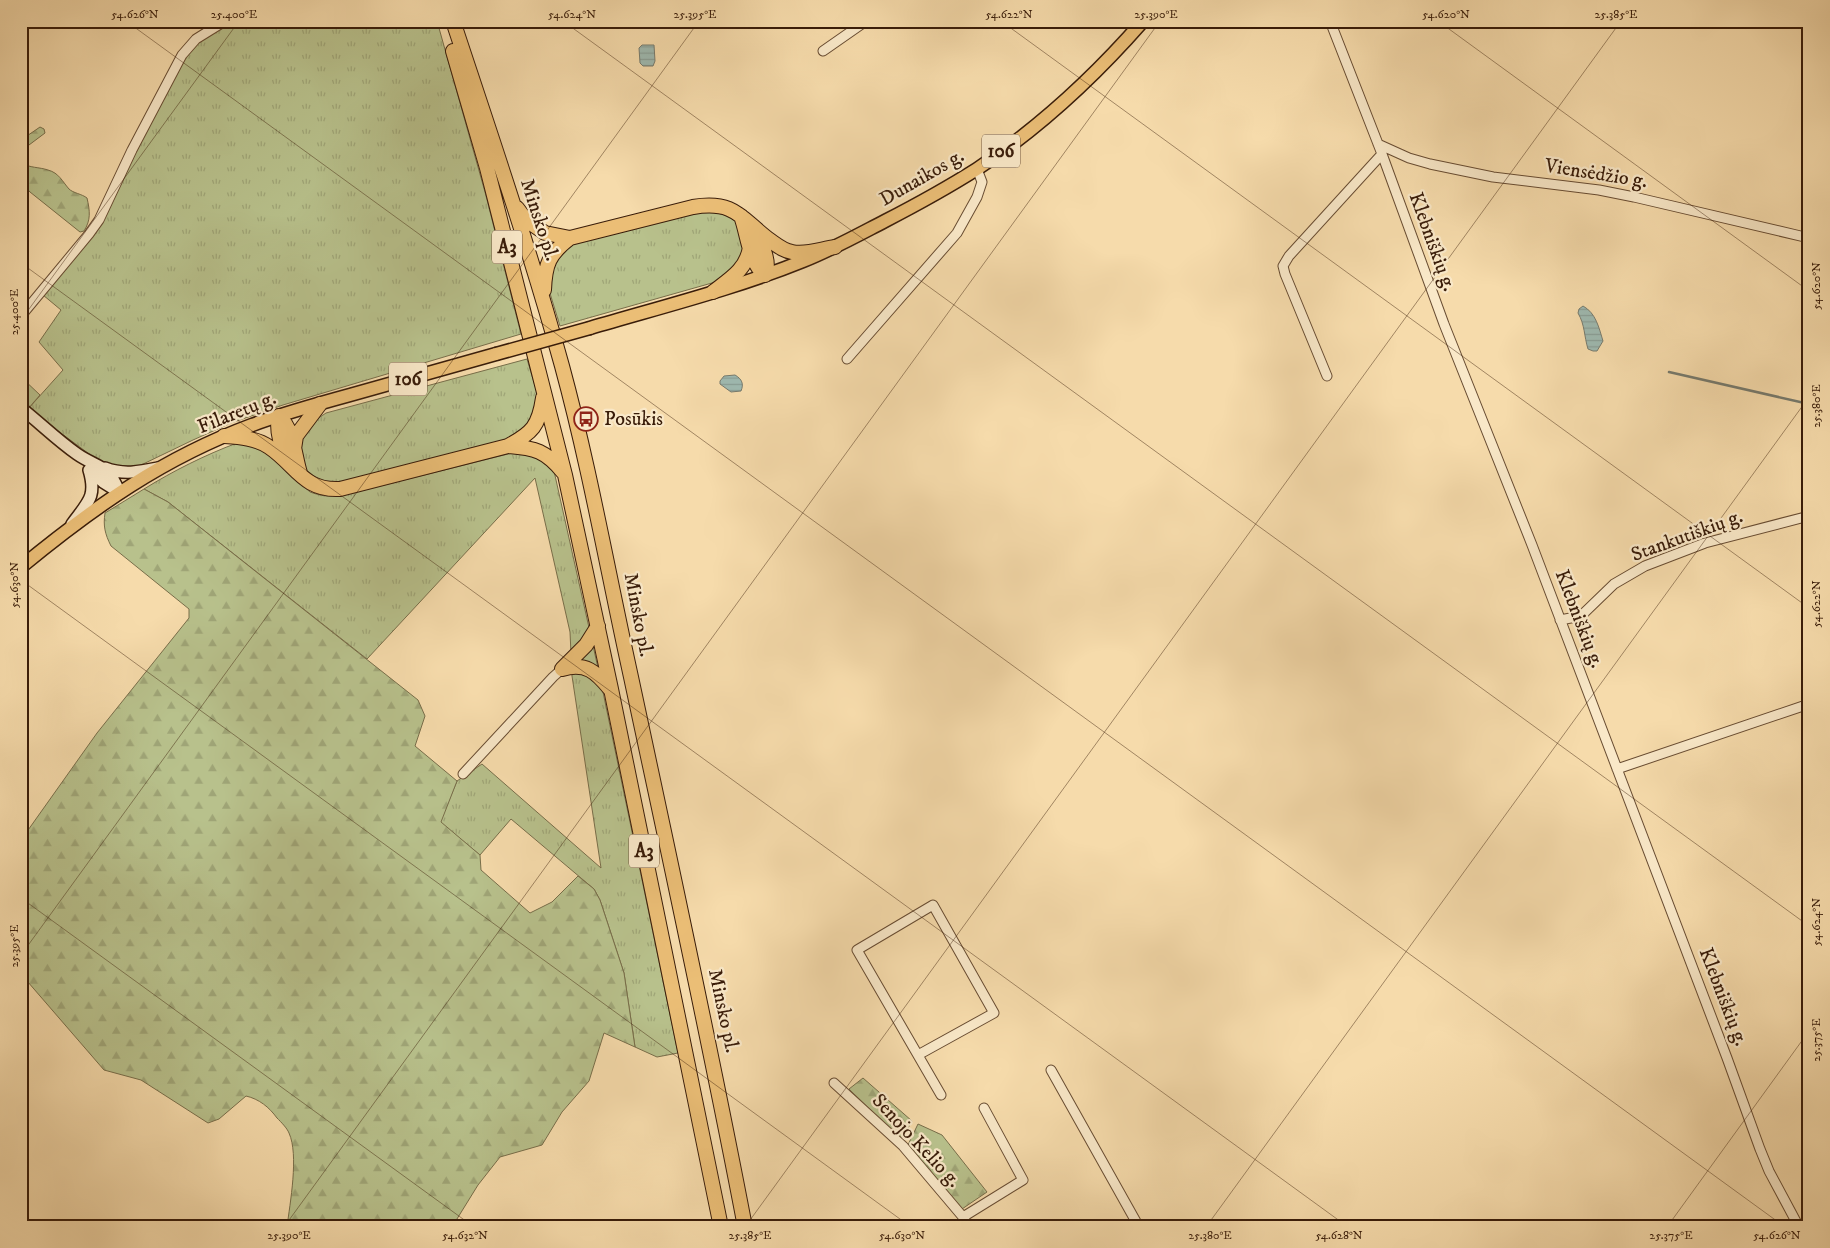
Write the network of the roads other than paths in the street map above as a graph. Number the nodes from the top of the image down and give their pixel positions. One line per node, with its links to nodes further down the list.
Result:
1 (225, 21): 20 (street)
2 (444, 21): 23 (highway, Minsko pl. / A3)
3 (452, 21): 11 (highway, Minsko pl. / A3)
4 (866, 21): 7 (street)
5 (1143, 21): 10 (main road, Dunaikos g. / 106)
6 (1330, 21): 8 (street, Klebniškių g.)
7 (823, 51)
8 (1378, 144): 9 (street, Klebniškių g.); 14 (street, Viensėdžio g.)
9 (1382, 154): 22 (street); 41 (street, Klebniškių g.)
10 (977, 169): 16 (main road, Dunaikos g. / 106); 21 (street)
11 (513, 204): 13 (highway); 19 (highway, Minsko pl. / A3)
12 (745, 219): 13 (highway); 15 (highway); 16 (highway); 17 (highway)
13 (570, 238): 19 (highway)
14 (1809, 238)
15 (750, 246): 17 (highway); 18 (highway)
16 (835, 247): 17 (main road, Dunaikos g. / 106)
17 (766, 275): 18 (main road, 106)
18 (713, 292): 24 (main road, Filaretų g. / 106, bridge)
19 (544, 300): 55 (highway, Minsko pl. / A3)
20 (21, 316)
21 (846, 359)
22 (1327, 376)
23 (544, 391): 28 (highway); 35 (highway, Minsko pl. / A3)
24 (320, 404): 26 (main road, Filaretų g. / 106); 29 (highway)
25 (21, 408): 30 (main road)
26 (279, 416): 27 (main road, Filaretų g. / 106); 29 (highway); 31 (highway)
27 (224, 436): 31 (highway); 33 (main road, Filaretų g. / 106)
28 (508, 446): 35 (highway); 36 (highway)
29 (294, 450): 36 (highway)
30 (78, 455): 32 (main road); 34 (main road)
31 (290, 464): 36 (highway)
32 (102, 466): 33 (main road); 37 (main road)
33 (160, 468): 37 (main road, Filaretų g. / 106)
34 (90, 470): 37 (main road); 39 (main road)
35 (565, 475): 42 (highway, Minsko pl. / A3)
36 (301, 476)
37 (119, 492): 39 (main road, Filaretų g. / 106)
38 (1809, 516): 41 (street, Stankutiškių g.)
39 (70, 526): 40 (main road, Filaretų g. / 106)
40 (21, 567)
41 (1560, 620): 46 (street, Klebniškių g.)
42 (598, 626): 43 (highway); 44 (highway, Minsko pl. / A3)
43 (562, 669): 44 (highway); 47 (street)
44 (611, 690): 54 (highway, Minsko pl. / A3)
45 (1809, 704): 46 (street)
46 (1617, 769): 58 (street, Klebniškių g.)
47 (464, 774)
48 (918, 1055): 48 (street); 51 (street)
49 (1051, 1070): 57 (street)
50 (834, 1083): 53 (street, Senojo Kelio g.)
51 (941, 1095)
52 (984, 1108): 53 (street)
53 (963, 1217): 56 (street, Senojo Kelio g.)
54 (721, 1227)
55 (745, 1227)
56 (969, 1227)
57 (1139, 1227)
58 (1799, 1227)

